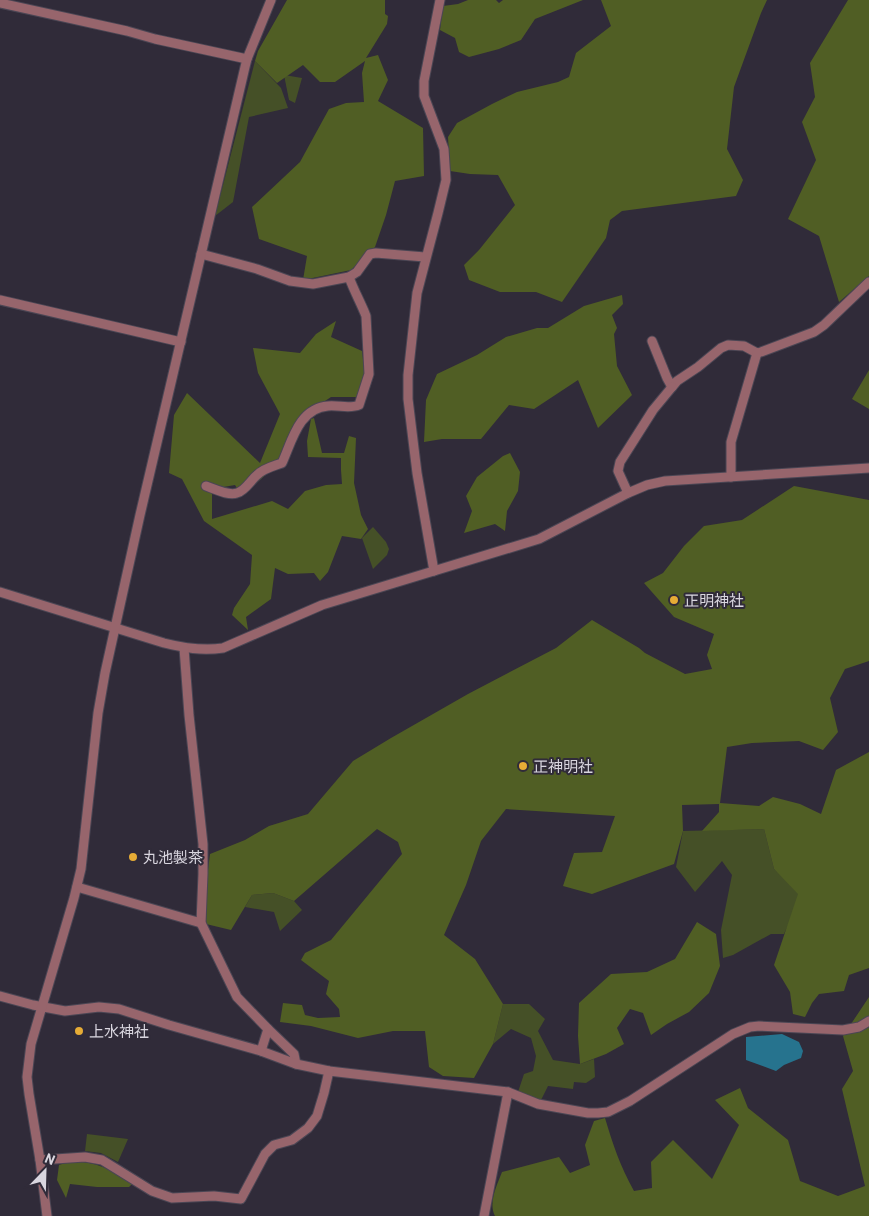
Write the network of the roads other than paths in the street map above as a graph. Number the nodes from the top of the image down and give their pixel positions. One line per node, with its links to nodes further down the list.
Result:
1 (271, 0): 4 (street)
2 (440, 0): 6 (street)
3 (0, 4): 4 (street)
4 (247, 59): 5 (street)
5 (202, 254): 7 (street); 10 (street)
6 (426, 257): 7 (street); 18 (street)
7 (349, 277): 16 (street)
8 (869, 282): 12 (street)
9 (0, 300): 10 (street)
10 (181, 342): 20 (street)
11 (652, 342): 13 (street)
12 (756, 353): 13 (street); 15 (street)
13 (672, 387): 17 (street)
14 (869, 468): 15 (street)
15 (731, 477): 17 (street)
16 (206, 486)
17 (628, 493): 18 (street)
18 (434, 571): 21 (street)
19 (0, 592): 20 (street)
20 (115, 628): 21 (street); 22 (street)
21 (184, 648): 23 (street)
22 (77, 887): 23 (street); 25 (street)
23 (201, 923): 27 (street)
24 (0, 996): 25 (street)
25 (42, 1007): 28 (street); 32 (street)
26 (869, 1021): 31 (street)
27 (268, 1030): 28 (street); 29 (street)
28 (261, 1051): 29 (street)
29 (296, 1064): 30 (street)
30 (329, 1071): 31 (street); 32 (street)
31 (508, 1092): 34 (street)
32 (40, 1160): 33 (street)
33 (47, 1216)
34 (484, 1216)

